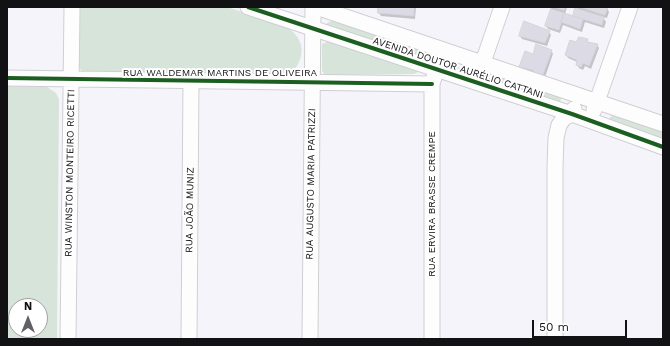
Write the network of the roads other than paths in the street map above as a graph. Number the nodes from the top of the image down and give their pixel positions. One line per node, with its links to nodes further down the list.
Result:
1 (72, 7): 10 (street, RUA WINSTON MONTEIRO RICETTI)
2 (248, 7): 6 (street, AVENIDA DOUTOR AURÉLIO CATTANI)
3 (315, 7): 6 (street, RUA AUGUSTO MARIA PATRIZZI); 7 (street, AVENIDA DOUTOR AURÉLIO CATTANI)
4 (502, 7): 7 (street)
5 (630, 7): 16 (street)
6 (312, 29): 8 (street, AVENIDA DOUTOR AURÉLIO CATTANI); 12 (street, RUA AUGUSTO MARIA PATRIZZI)
7 (483, 62): 13 (street); 15 (street, AVENIDA DOUTOR AURÉLIO CATTANI)
8 (436, 69): 13 (street, AVENIDA DOUTOR AURÉLIO CATTANI); 14 (street, RUA ERVIRA BRASSE CREMPE)
9 (7, 78): 10 (street, RUA WALDEMAR MARTINS DE OLIVEIRA)
10 (71, 79): 11 (street, RUA WALDEMAR MARTINS DE OLIVEIRA); 21 (street, RUA WINSTON MONTEIRO RICETTI)
11 (191, 81): 12 (street, RUA WALDEMAR MARTINS DE OLIVEIRA); 22 (street, RUA JOÃO MUNIZ)
12 (312, 82): 14 (street, RUA WALDEMAR MARTINS DE OLIVEIRA); 23 (street, RUA AUGUSTO MARIA PATRIZZI)
13 (476, 83): 17 (street, AVENIDA DOUTOR AURÉLIO CATTANI)
14 (432, 84): 24 (street, RUA ERVIRA BRASSE CREMPE)
15 (580, 95): 16 (street, AVENIDA DOUTOR AURÉLIO CATTANI); 17 (street)
16 (597, 101): 18 (street); 19 (street, AVENIDA DOUTOR AURÉLIO CATTANI)
17 (572, 114): 18 (street, AVENIDA DOUTOR AURÉLIO CATTANI); 25 (street)
18 (590, 122): 20 (street, AVENIDA DOUTOR AURÉLIO CATTANI)
19 (663, 124)
20 (663, 147)
21 (68, 339)
22 (189, 339)
23 (310, 339)
24 (432, 339)
25 (555, 339)

